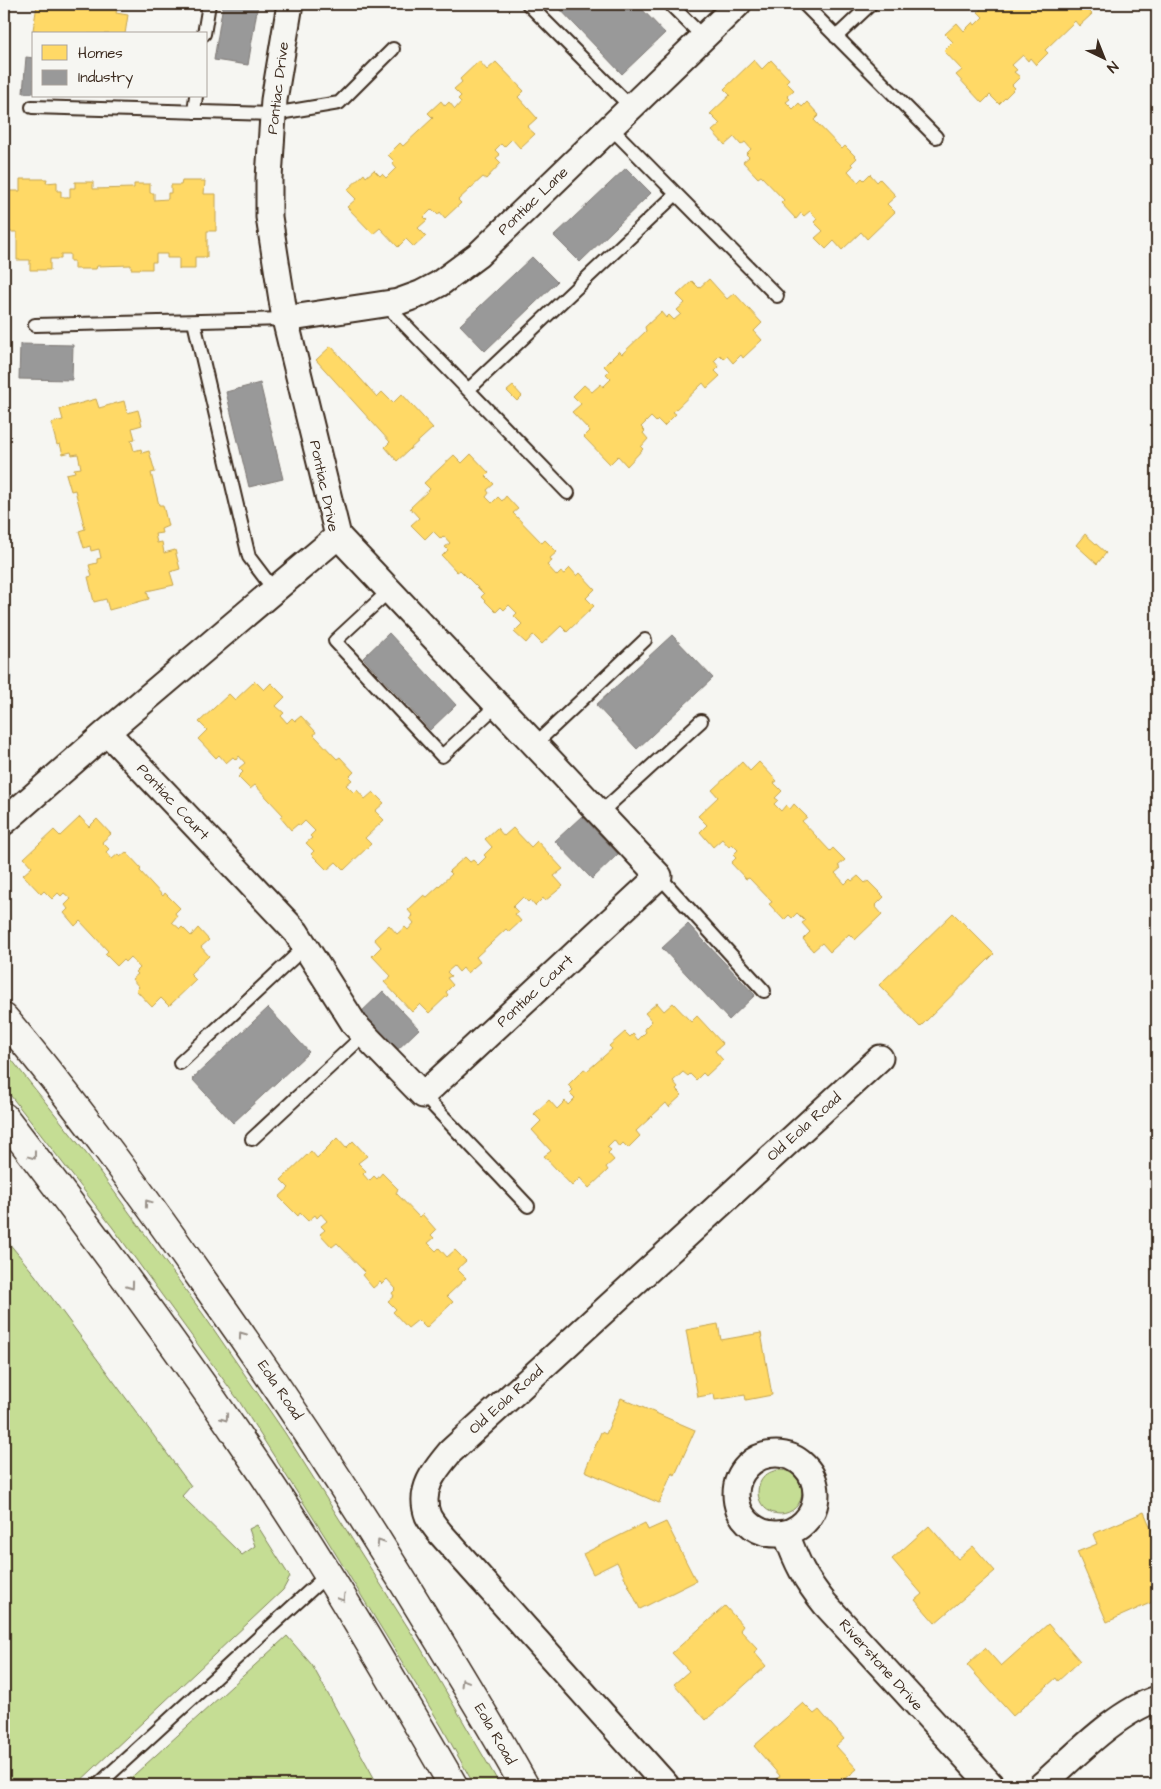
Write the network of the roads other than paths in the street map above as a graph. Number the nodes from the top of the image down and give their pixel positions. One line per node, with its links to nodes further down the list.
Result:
1 (208, 4): 8 (lane)
2 (290, 4): 16 (street, Pontiac Drive)
3 (528, 4): 14 (lane)
4 (670, 4): 10 (lane)
5 (738, 4): 10 (street, Pontiac Lane)
6 (804, 4): 9 (lane)
7 (871, 4): 9 (lane)
8 (204, 32)
9 (836, 36): 18 (lane)
10 (703, 37): 14 (street, Pontiac Lane)
11 (393, 49): 16 (lane)
12 (196, 98): 15 (lane)
13 (32, 107): 15 (lane)
14 (631, 107): 17 (street, Pontiac Lane)
15 (194, 112): 16 (lane)
16 (273, 114): 22 (street, Pontiac Drive)
17 (610, 127): 19 (lane); 21 (street, Pontiac Lane)
18 (936, 138)
19 (676, 194): 20 (lane); 25 (lane)
20 (777, 296)
21 (385, 304): 22 (street, Pontiac Lane); 25 (lane)
22 (284, 319): 23 (lane); 27 (street, Pontiac Drive)
23 (194, 322): 24 (lane); 28 (lane)
24 (35, 326)
25 (468, 390): 26 (lane)
26 (568, 493)
27 (338, 536): 28 (street, Pontiac Drive); 29 (street)
28 (274, 590): 33 (street, Pontiac Drive)
29 (390, 590): 31 (street); 31 (lane)
30 (645, 640): 34 (lane)
31 (497, 705): 34 (street)
32 (701, 721): 35 (lane)
33 (107, 732): 36 (street, Pontiac Drive); 38 (street, Pontiac Court)
34 (534, 745): 35 (street)
35 (600, 814): 37 (street)
36 (4, 822)
37 (658, 876): 39 (lane); 44 (street, Pontiac Court)
38 (305, 947): 41 (street, Pontiac Court); 43 (lane)
39 (764, 991)
40 (4, 1018): 54 (main road, Eola Road, one-way to 40)
41 (364, 1035): 44 (street, Pontiac Court); 46 (lane)
42 (880, 1058): 55 (street, Old Eola Road)
43 (180, 1062)
44 (423, 1095): 47 (lane)
45 (4, 1117): 49 (main road, one-way to 49)
46 (252, 1139)
47 (528, 1206)
48 (786, 1534): 56 (street, Riverstone Drive)
49 (327, 1575): 52 (lane); 53 (main road, one-way to 53)
50 (1157, 1678): 51 (street)
51 (1157, 1698): 57 (street)
52 (98, 1785)
53 (453, 1785)
54 (524, 1785)
55 (666, 1785)
56 (991, 1785)
57 (1042, 1785)

